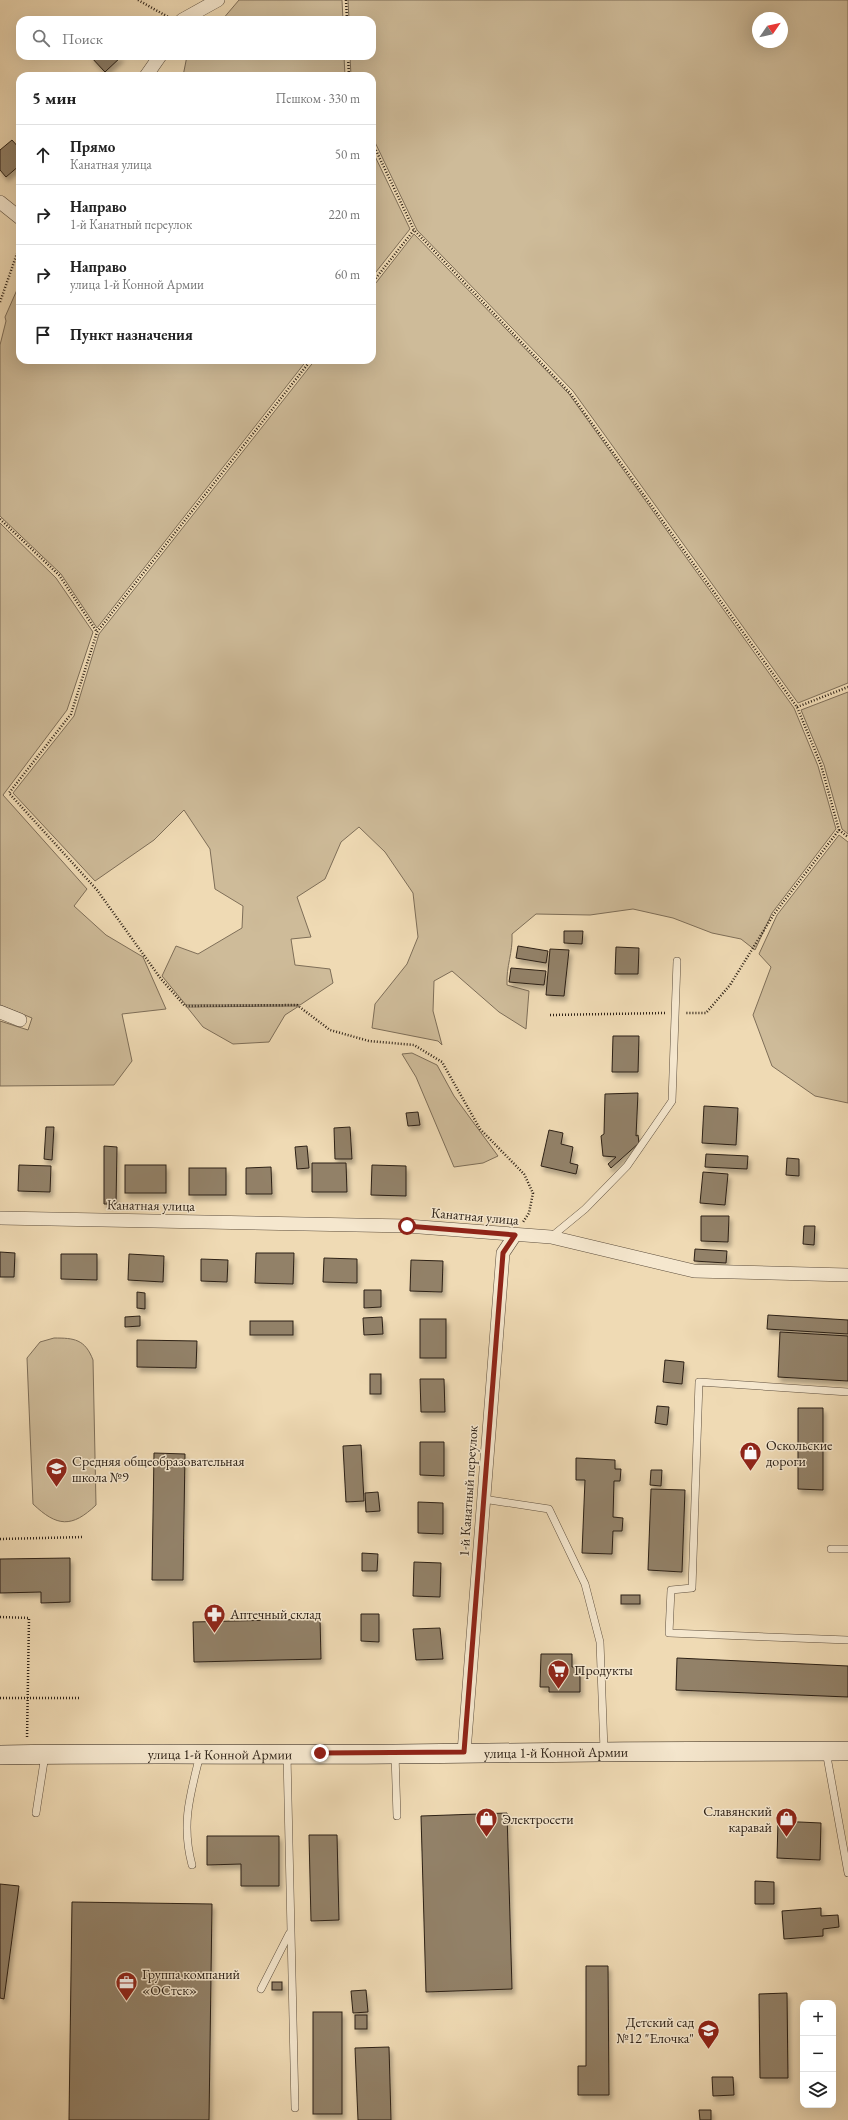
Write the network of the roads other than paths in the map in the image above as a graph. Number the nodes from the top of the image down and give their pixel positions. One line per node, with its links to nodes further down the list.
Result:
1 (218, 0): 2 (street)
2 (189, 16)
3 (157, 60): 4 (street)
4 (149, 72)
5 (0, 202): 6 (street)
6 (16, 215)
7 (677, 961): 12 (lane)
8 (0, 1012): 9 (street)
9 (20, 1020)
10 (0, 1218): 11 (street, Канатная улица)
11 (515, 1235): 12 (street, Канатная улица); 15 (street, 1-й Канатный переулок)
12 (551, 1237): 13 (street, Канатная улица)
13 (848, 1275)
14 (848, 1392): 18 (lane)
15 (483, 1499): 19 (lane); 22 (street, 1-й Канатный переулок)
16 (831, 1549): 17 (lane)
17 (848, 1549)
18 (848, 1640)
19 (604, 1750): 20 (main road, улица 1-й Конной Армии); 22 (main road, улица 1-й Конной Армии)
20 (826, 1751): 21 (main road, улица 1-й Конной Армии); 31 (lane)
21 (848, 1751)
22 (464, 1752): 25 (main road, улица 1-й Конной Армии)
23 (200, 1753): 24 (main road, улица 1-й Конной Армии); 27 (main road, улица 1-й Конной Армии); 30 (lane)
24 (286, 1753): 25 (main road, улица 1-й Конной Армии); 32 (lane)
25 (395, 1754): 29 (lane)
26 (0, 1755): 27 (main road, улица 1-й Конной Армии)
27 (36, 1755): 28 (lane)
28 (36, 1813)
29 (397, 1816)
30 (192, 1865)
31 (848, 1873)
32 (290, 1932): 33 (lane); 34 (lane)
33 (261, 1989)
34 (295, 2108)

